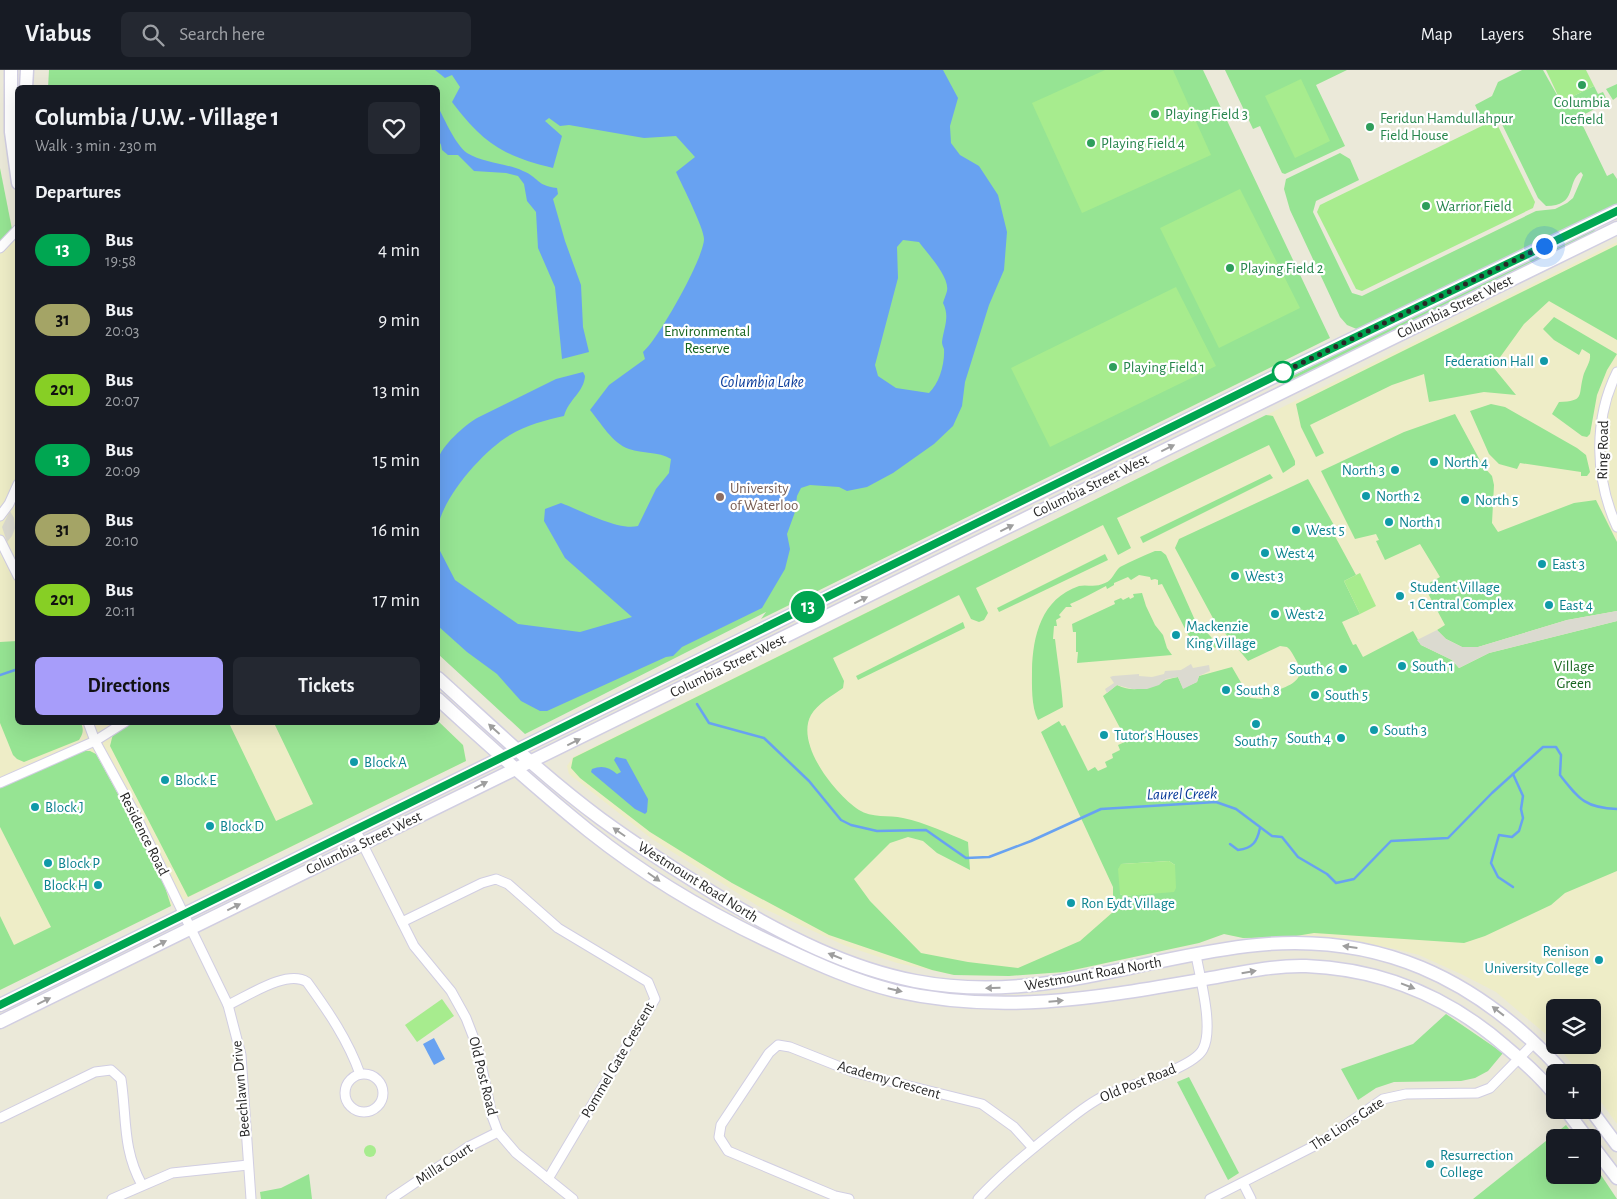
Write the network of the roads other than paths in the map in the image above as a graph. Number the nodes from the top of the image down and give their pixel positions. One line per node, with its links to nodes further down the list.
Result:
1 (11, 70): 4 (main road)
2 (27, 70): 3 (main road)
3 (26, 85)
4 (15, 161)
5 (1617, 211): 20 (main road, Columbia Street West)
6 (1617, 228): 22 (main road, Columbia Street West, one-way to 6)
7 (15, 232): 8 (street)
8 (0, 248)
9 (1617, 372): 12 (street, Ring Road)
10 (15, 492): 11 (street)
11 (0, 516)
12 (1617, 527)
13 (0, 540): 14 (street)
14 (15, 570)
15 (440, 680): 20 (main road, Westmount Road North, one-way to 15)
16 (440, 701): 21 (main road, Westmount Road North)
17 (89, 725): 19 (street, Residence Road)
18 (120, 725): 19 (street)
19 (94, 740): 24 (street); 27 (street, Residence Road)
20 (516, 750): 21 (main road, Columbia Street West); 22 (main road, Westmount Road North)
21 (502, 757): 23 (main road, Westmount Road North); 25 (main road, Columbia Street West)
22 (530, 762): 23 (main road, Columbia Street West); 30 (main road, Westmount Road North, one-way to 22)
23 (516, 768): 26 (main road, Columbia Street West, one-way to 23); 31 (main road, Westmount Road North, one-way to 31)
24 (0, 782)
25 (356, 831): 26 (street, Old Post Road); 27 (main road, Columbia Street West)
26 (363, 844): 28 (street, Old Post Road); 29 (main road, Columbia Street West, one-way to 26)
27 (184, 915): 29 (street, Residence Road); 32 (main road, Columbia Street West)
28 (402, 922): 42 (street, Old Post Road); 48 (street, Pommel Gate Crescent)
29 (190, 928): 33 (street, Beechlawn Drive); 34 (main road, Columbia Street West, one-way to 29)
30 (1196, 955): 31 (street, Old Post Road); 35 (main road, Westmount Road North, one-way to 30)
31 (1201, 980): 36 (main road, Westmount Road North, one-way to 36); 44 (street, Old Post Road)
32 (0, 1005)
33 (228, 1005): 38 (street); 46 (street, Beechlawn Drive)
34 (0, 1022)
35 (1535, 1042): 36 (street, The Lions Gate); 37 (main road, Westmount Road North)
36 (1520, 1058): 39 (main road, Westmount Road North); 49 (street, The Lions Gate)
37 (1556, 1064)
38 (360, 1074): 38 (street)
39 (1546, 1084)
40 (0, 1118): 50 (street)
41 (1598, 1119): 43 (main road)
42 (498, 1132): 48 (street, Old Post Road); 53 (street, Milla Court)
43 (1617, 1145)
44 (1033, 1148): 55 (street, Academy Crescent); 56 (street, Old Post Road)
45 (1601, 1157): 47 (main road)
46 (248, 1165): 50 (street); 52 (street, Beechlawn Drive)
47 (1617, 1178)
48 (548, 1179): 54 (street, Old Post Road)
49 (1243, 1183): 57 (street, The Lions Gate); 58 (street)
50 (142, 1185): 51 (street)
51 (112, 1199)
52 (251, 1199)
53 (391, 1199)
54 (573, 1199)
55 (849, 1199)
56 (978, 1199)
57 (1210, 1199)
58 (1251, 1199)

